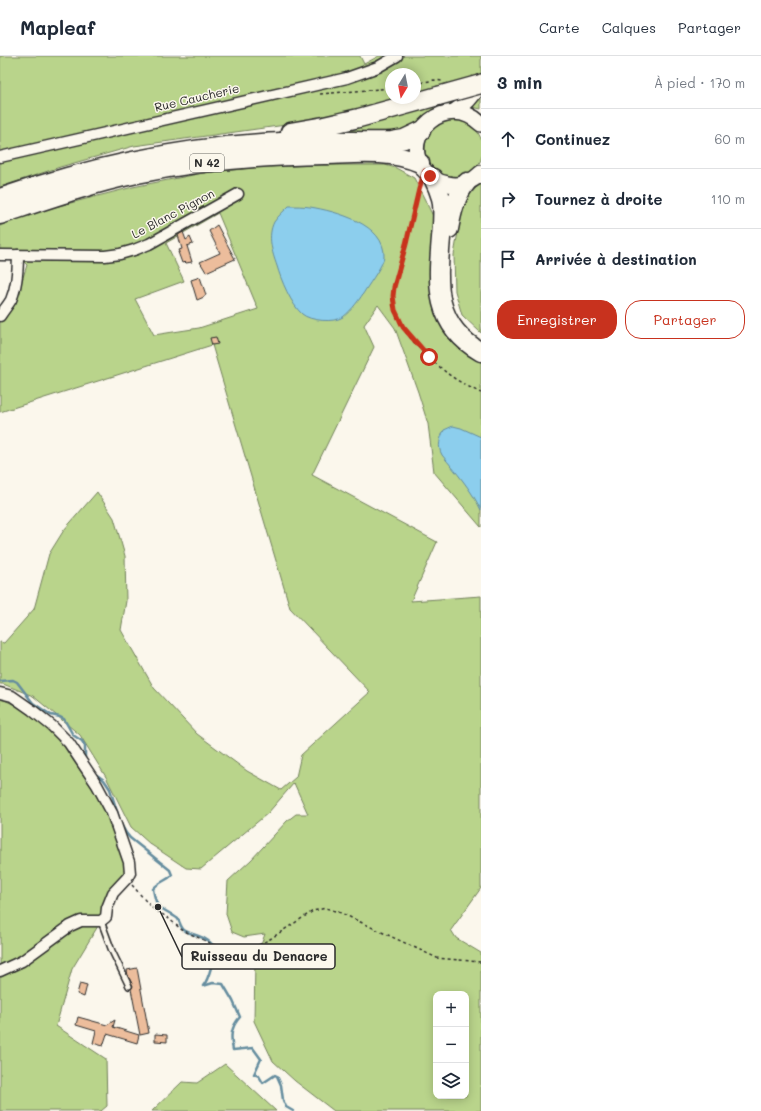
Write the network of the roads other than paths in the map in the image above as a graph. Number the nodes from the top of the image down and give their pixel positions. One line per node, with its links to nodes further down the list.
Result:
1 (397, 56): 7 (street, Rue Caucherie)
2 (480, 84): 3 (main road); 4 (main road); 6 (highway, bridge)
3 (454, 112): 4 (main road); 5 (main road)
4 (480, 123)
5 (421, 132): 6 (highway, N 42); 8 (main road)
6 (232, 146): 11 (highway, N 42)
7 (0, 157)
8 (426, 171): 9 (main road); 12 (highway, N 42); 17 (highway)
9 (474, 177): 16 (highway)
10 (238, 194): 14 (street, Le Blanc Pignon)
11 (0, 198)
12 (0, 215)
13 (0, 255): 14 (street, Le Blanc Pignon)
14 (18, 255): 15 (street)
15 (0, 316)
16 (481, 342)
17 (481, 352)
18 (0, 693): 19 (street)
19 (101, 921): 20 (street); 21 (lane)
20 (0, 971)
21 (129, 986)

